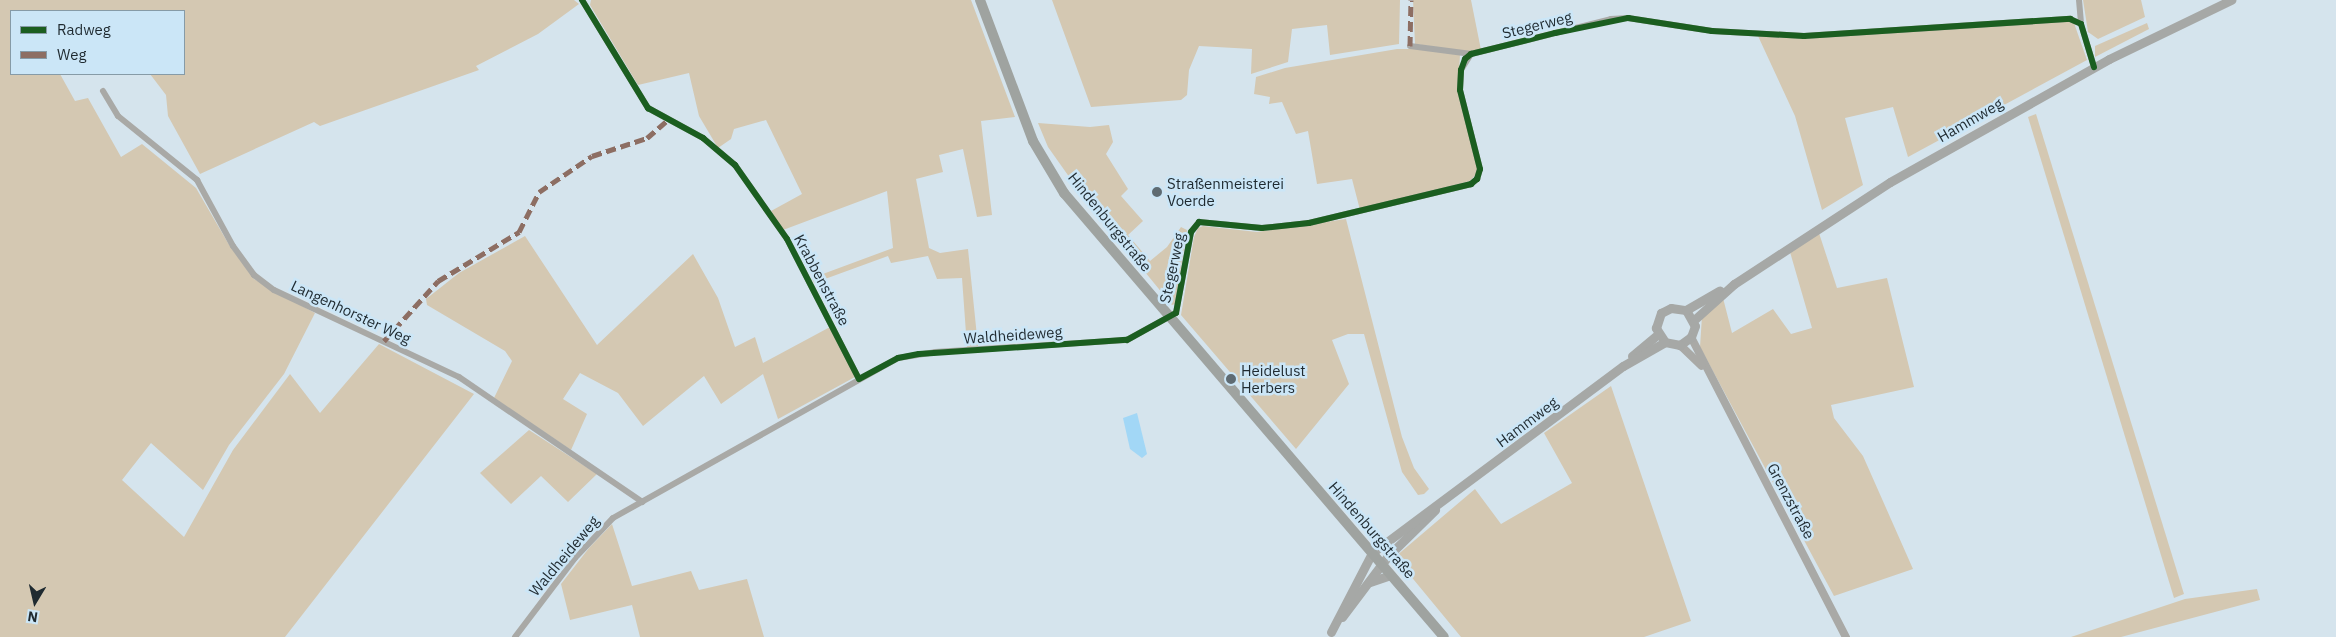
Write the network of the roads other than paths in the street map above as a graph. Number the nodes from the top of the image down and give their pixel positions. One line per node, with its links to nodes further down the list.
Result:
1 (582, 0): 20 (street, Krabbenstraße)
2 (980, 0): 12 (main road, Hindenburgstraße)
3 (2079, 0): 5 (street)
4 (2231, 0): 8 (main road, Hammweg)
5 (2081, 24): 7 (street, Stegerweg); 8 (street)
6 (1410, 46): 7 (street, Stegerweg)
7 (1471, 54): 12 (street, Stegerweg)
8 (2094, 67): 10 (main road, Hammweg)
9 (103, 91): 22 (street, Langenhorster Weg)
10 (1734, 284): 11 (main road, Hammweg); 13 (main road, Hammweg)
11 (1686, 310): 13 (main road); 14 (main road, Hammweg)
12 (1170, 318): 20 (street, Waldheideweg); 23 (main road, Hindenburgstraße)
13 (1694, 320): 15 (main road)
14 (1658, 334): 16 (main road); 18 (main road, Hammweg)
15 (1691, 337): 17 (main road); 19 (street, Grenzstraße)
16 (1665, 342): 17 (main road); 18 (main road, Hammweg)
17 (1680, 345): 19 (street, Grenzstraße)
18 (1624, 366): 21 (main road, Hammweg)
19 (1711, 378): 29 (street, Grenzstraße)
20 (859, 379): 22 (street, Waldheideweg)
21 (1445, 500): 23 (main road, Hammweg); 23 (main road, Hammweg)
22 (642, 502): 27 (street, Waldheideweg)
23 (1377, 559): 24 (main road, Hindenburgstraße); 25 (main road, Hammweg); 26 (main road, Hammweg)
24 (1390, 575): 25 (main road); 28 (main road, Hindenburgstraße)
25 (1370, 582): 26 (main road, Hammweg)
26 (1329, 634)
27 (514, 637)
28 (1444, 637)
29 (1845, 637)

